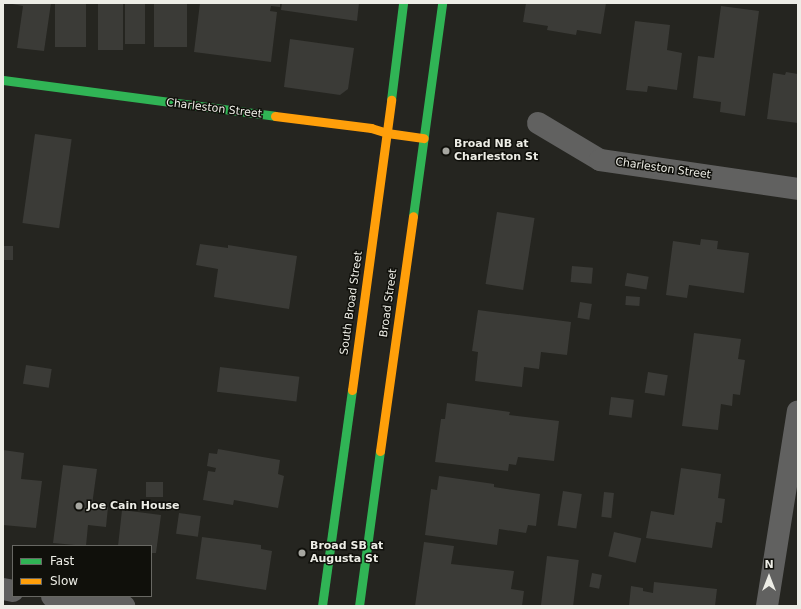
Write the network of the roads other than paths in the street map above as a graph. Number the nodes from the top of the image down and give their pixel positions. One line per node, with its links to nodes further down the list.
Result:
1 (403, 3): 5 (main road, South Broad Street)
2 (442, 3): 6 (main road, Broad Street)
3 (3, 80): 5 (main road, Charleston Street)
4 (538, 123): 7 (street, Charleston Street)
5 (388, 133): 6 (main road, Charleston Street); 11 (main road, South Broad Street)
6 (424, 138): 12 (main road, Broad Street)
7 (798, 189)
8 (798, 411): 13 (street)
9 (59, 597): 10 (street)
10 (124, 606)
11 (322, 606)
12 (359, 606)
13 (766, 606)

